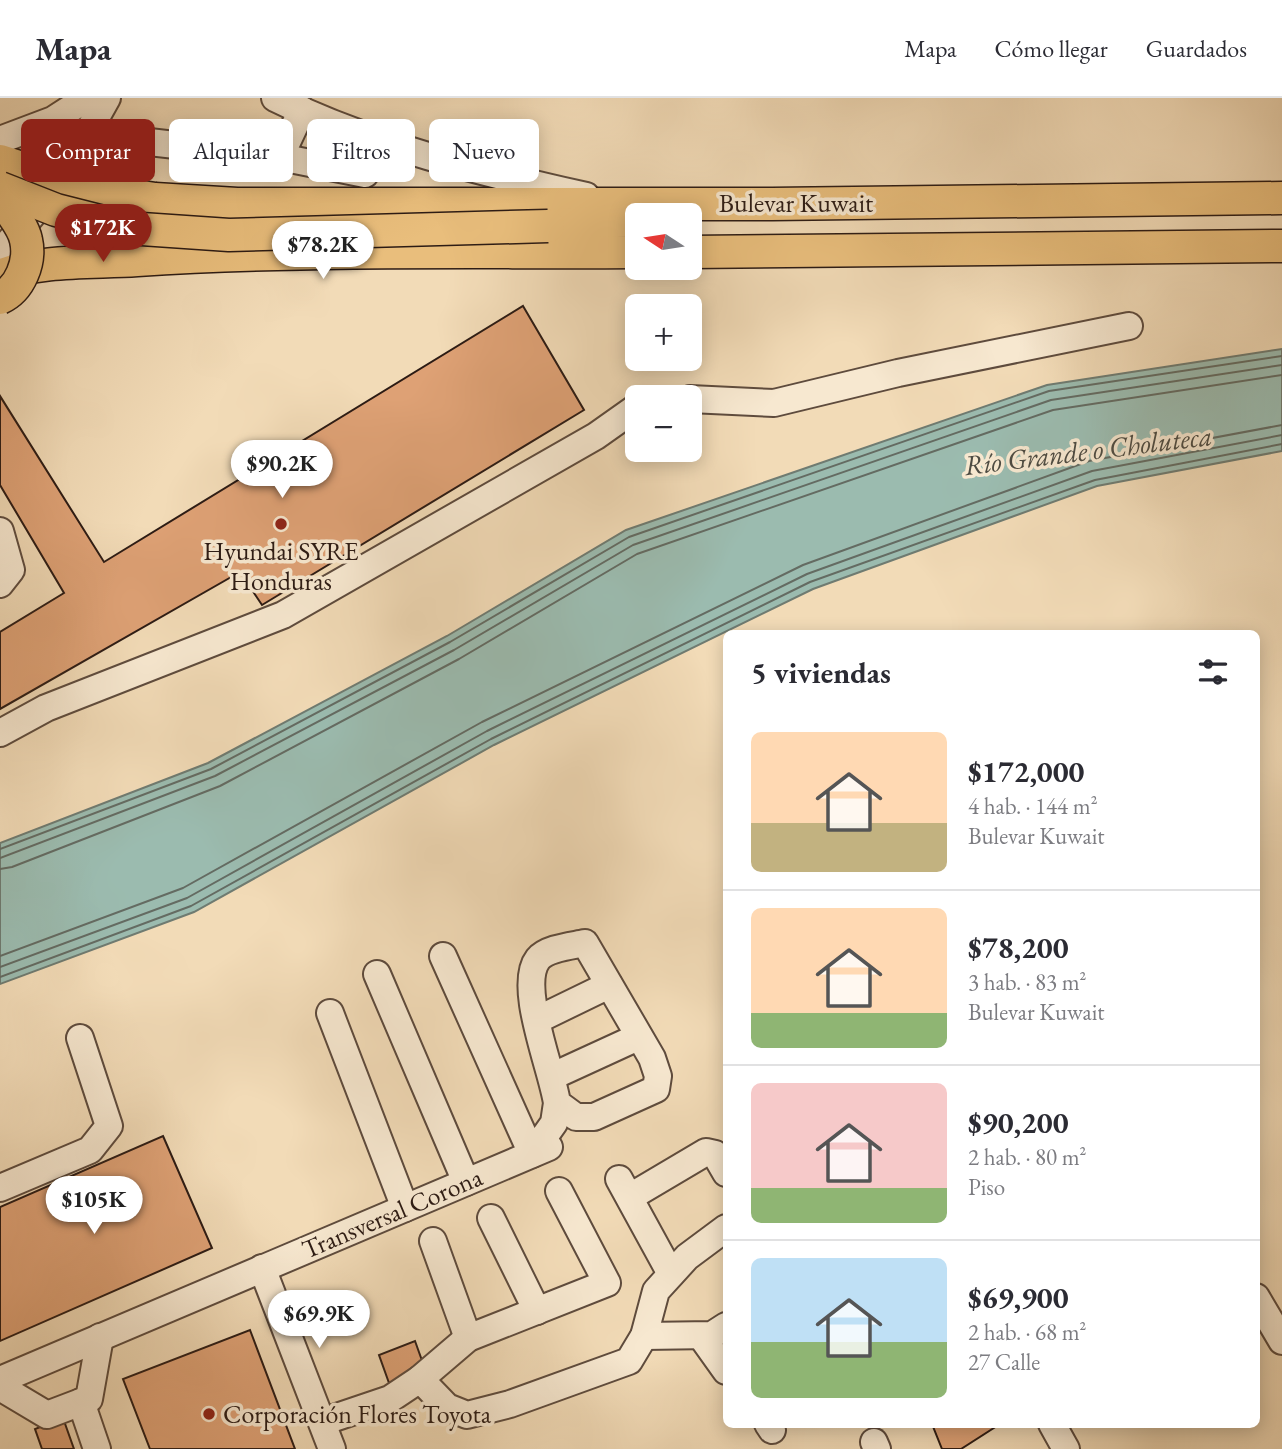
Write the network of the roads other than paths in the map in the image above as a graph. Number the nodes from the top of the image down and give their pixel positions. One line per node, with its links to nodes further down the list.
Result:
1 (87, 98): 6 (street)
2 (107, 98): 8 (street)
3 (275, 98): 4 (street)
4 (302, 110): 5 (street); 16 (street)
5 (293, 129)
6 (0, 140)
7 (0, 160): 8 (main road, Bulevar Kuwait)
8 (60, 183): 15 (main road, Bulevar Kuwait); 19 (street)
9 (0, 188): 20 (main road, bridge)
10 (0, 197): 30 (main road, bridge)
11 (1282, 198): 13 (main road, Bulevar Kuwait)
12 (0, 202): 19 (main road)
13 (772, 204): 14 (main road, Bulevar Kuwait); 18 (main road)
14 (702, 207)
15 (625, 211)
16 (625, 211)
17 (625, 211): 20 (main road)
18 (702, 212)
19 (30, 217): 27 (street); 28 (main road)
20 (560, 226): 21 (main road)
21 (625, 233)
22 (702, 243): 24 (main road)
23 (1282, 246): 24 (main road, Bulevar Kuwait)
24 (769, 251): 26 (main road, Bulevar Kuwait)
25 (625, 252): 28 (main road)
26 (702, 252)
27 (0, 253)
28 (191, 256): 29 (main road)
29 (0, 276)
30 (0, 298)
31 (1129, 326): 32 (street)
32 (702, 399)
33 (625, 415): 36 (street)
34 (0, 531): 35 (street)
35 (0, 584)
36 (0, 733)
37 (443, 956): 46 (street)
38 (377, 974): 48 (street)
39 (609, 985): 41 (street); 41 (street); 42 (street)
40 (330, 1013): 51 (street)
41 (537, 1020): 44 (street)
42 (638, 1037): 44 (street); 45 (street)
43 (80, 1038): 49 (street)
44 (553, 1076): 45 (street)
45 (557, 1103): 46 (street)
46 (543, 1150): 48 (street, Transversal Corona)
47 (723, 1168): 56 (street)
48 (466, 1182): 51 (street, Transversal Corona)
49 (0, 1188)
50 (559, 1191): 58 (street)
51 (405, 1208): 55 (street, Transversal Corona)
52 (491, 1218): 58 (street)
53 (723, 1230): 56 (street)
54 (433, 1241): 63 (street)
55 (262, 1268): 62 (street, Transversal Corona); 70 (street)
56 (671, 1274): 60 (street)
57 (1260, 1304): 64 (street)
58 (537, 1311): 63 (street)
59 (723, 1328): 61 (street)
60 (644, 1336): 61 (street); 67 (street)
61 (701, 1336): 65 (street)
62 (100, 1337): 66 (street, Transversal Corona); 69 (street)
63 (468, 1338): 67 (street)
64 (1282, 1341)
65 (723, 1367)
66 (0, 1380)
67 (420, 1380): 70 (street)
68 (0, 1387): 69 (street)
69 (81, 1402): 72 (street)
70 (321, 1422): 73 (street)
71 (1054, 1428): 74 (street)
72 (97, 1449)
73 (332, 1449)
74 (1066, 1449)

